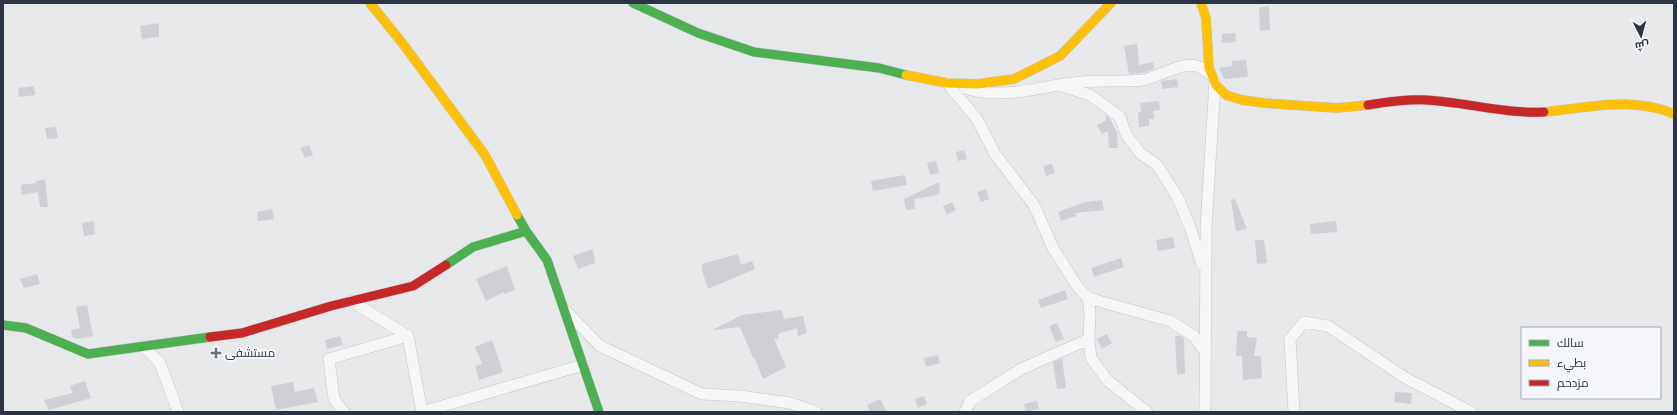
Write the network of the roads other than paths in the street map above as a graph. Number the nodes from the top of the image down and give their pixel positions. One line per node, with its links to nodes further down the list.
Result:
1 (370, 3): 9 (street)
2 (633, 3): 6 (street)
3 (1111, 3): 6 (street)
4 (1204, 6): 5 (street)
5 (1213, 79): 7 (street); 8 (street); 10 (street)
6 (947, 83): 7 (street); 11 (street)
7 (1060, 85): 10 (street)
8 (1674, 114)
9 (526, 232): 12 (street); 13 (street)
10 (1206, 275): 18 (street)
11 (1088, 298): 16 (street); 18 (street)
12 (351, 301): 15 (street); 17 (street)
13 (563, 308): 19 (street); 24 (street)
14 (3, 326): 17 (street)
15 (408, 336): 21 (street); 22 (street)
16 (1089, 339): 25 (street); 26 (street)
17 (144, 347): 20 (street)
18 (1206, 353): 27 (street)
19 (583, 365): 22 (street); 23 (street)
20 (178, 412)
21 (344, 412)
22 (422, 412)
23 (599, 412)
24 (816, 412)
25 (965, 412)
26 (1147, 412)
27 (1206, 412)
28 (1294, 412): 29 (street)
29 (1471, 412)

